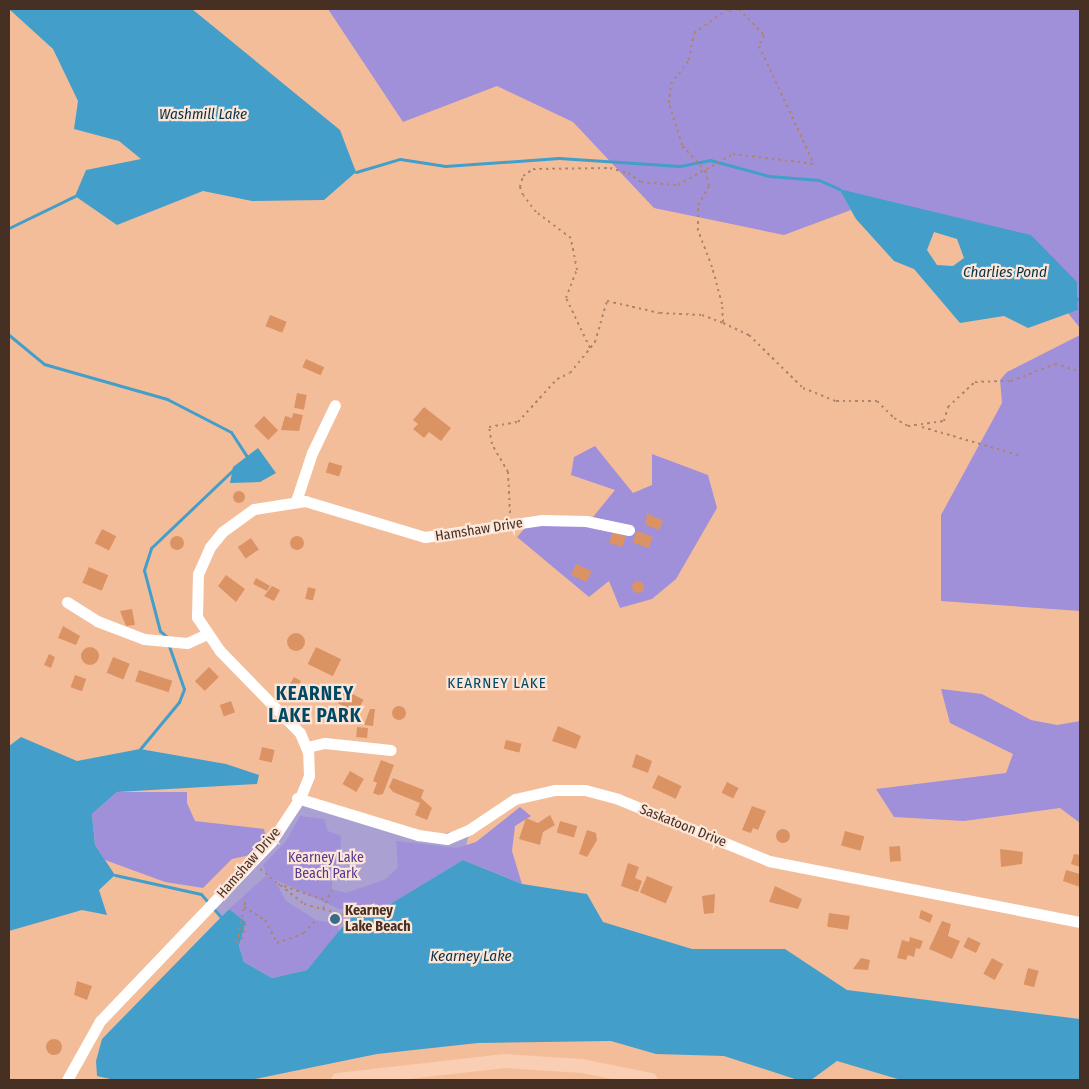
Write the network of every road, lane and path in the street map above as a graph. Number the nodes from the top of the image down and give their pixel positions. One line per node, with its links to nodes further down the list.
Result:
1 (729, 10): 2 (path); 2 (path)
2 (706, 172): 3 (path); 4 (path)
3 (723, 323): 4 (path); 7 (path)
4 (590, 349): 10 (path)
5 (1080, 371): 7 (path)
6 (336, 405): 9 (street)
7 (922, 427): 8 (path)
8 (1018, 455)
9 (296, 501): 10 (street, Hamshaw Drive); 13 (street, Hamshaw Drive)
10 (513, 525): 11 (street, Hamshaw Drive)
11 (629, 530)
12 (67, 602): 13 (street)
13 (207, 634): 14 (street, Hamshaw Drive)
14 (307, 747): 15 (street); 16 (street, Hamshaw Drive)
15 (391, 750)
16 (297, 798): 17 (street, Hamshaw Drive); 26 (street, Saskatoon Drive)
17 (251, 860): 18 (path); 30 (street, Hamshaw Drive)
18 (276, 883): 21 (path); 23 (path)
19 (332, 890): 21 (path)
20 (246, 897): 22 (path)
21 (327, 901): 23 (path)
22 (244, 908): 24 (path); 29 (path)
23 (323, 909): 27 (path)
24 (317, 918)
25 (246, 922): 28 (path)
26 (1080, 922)
27 (363, 924)
28 (242, 939)
29 (237, 943)
30 (68, 1080)
31 (338, 1080): 32 (main road)
32 (651, 1080)

